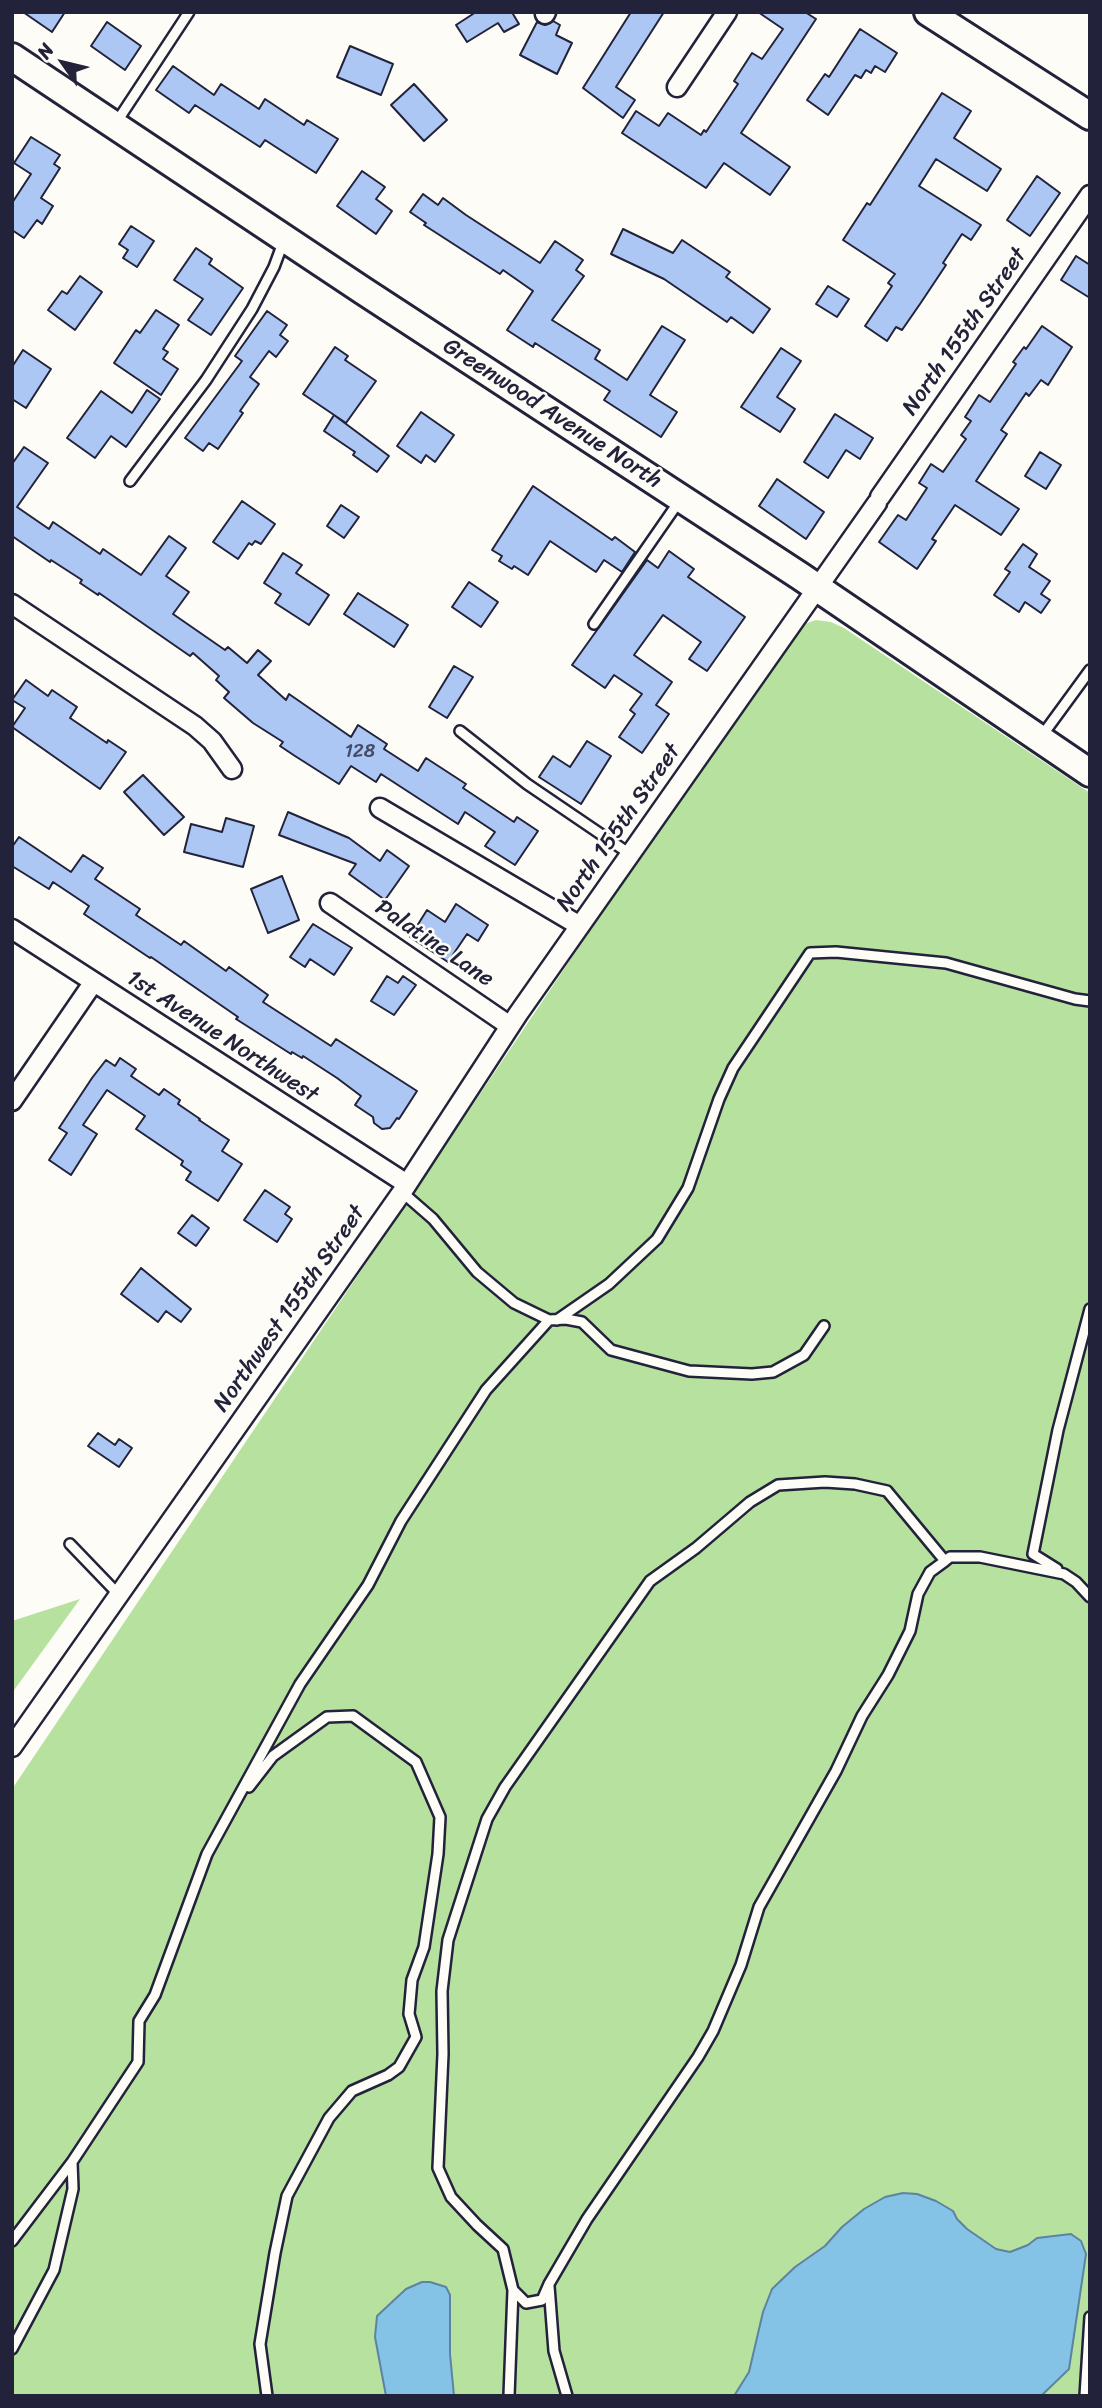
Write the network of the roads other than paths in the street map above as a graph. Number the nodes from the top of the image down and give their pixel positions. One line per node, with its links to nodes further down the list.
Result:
1 (189, 12): 7 (lane)
2 (727, 12): 5 (street)
3 (928, 12): 6 (street)
4 (12, 57): 7 (street, Greenwood Avenue North)
5 (677, 87)
6 (1085, 110)
7 (115, 125): 9 (street, Greenwood Avenue North)
8 (1090, 195): 12 (street, North 155th Street)
9 (285, 238): 10 (lane); 11 (street, Greenwood Avenue North)
10 (130, 481)
11 (681, 498): 12 (street, Greenwood Avenue North); 14 (lane)
12 (818, 587): 17 (street, Greenwood Avenue North); 21 (street, North 155th Street)
13 (12, 604): 18 (street)
14 (594, 624)
15 (1090, 670): 17 (lane)
16 (460, 731): 21 (lane)
17 (1040, 738): 19 (street, Greenwood Avenue North)
18 (232, 769)
19 (1090, 773)
20 (380, 807): 23 (street)
21 (630, 854): 23 (street, North 155th Street)
22 (330, 903): 27 (street, Palatine Lane)
23 (580, 926): 27 (street, North 155th Street)
24 (12, 929): 25 (street, 1st Avenue Northwest)
25 (93, 983): 28 (street); 29 (street, 1st Avenue Northwest)
26 (1090, 1001): 31 (lane)
27 (510, 1026): 29 (street, North 155th Street)
28 (12, 1101)
29 (404, 1188): 31 (lane); 36 (street, Northwest 155th Street)
30 (1090, 1309): 35 (lane)
31 (553, 1320): 32 (lane); 39 (lane)
32 (824, 1326)
33 (70, 1544): 36 (lane)
34 (945, 1561): 35 (lane); 42 (lane); 43 (lane)
35 (1065, 1574): 37 (lane)
36 (119, 1595): 38 (street, Northwest 155th Street)
37 (1090, 1597)
38 (12, 1747)
39 (231, 1810): 40 (lane); 46 (lane)
40 (72, 2162): 41 (lane); 45 (lane)
41 (12, 2241)
42 (549, 2284): 43 (lane); 48 (lane)
43 (513, 2290): 47 (lane)
44 (1090, 2317): 49 (lane)
45 (12, 2349)
46 (267, 2396)
47 (509, 2396)
48 (567, 2396)
49 (1085, 2396)

